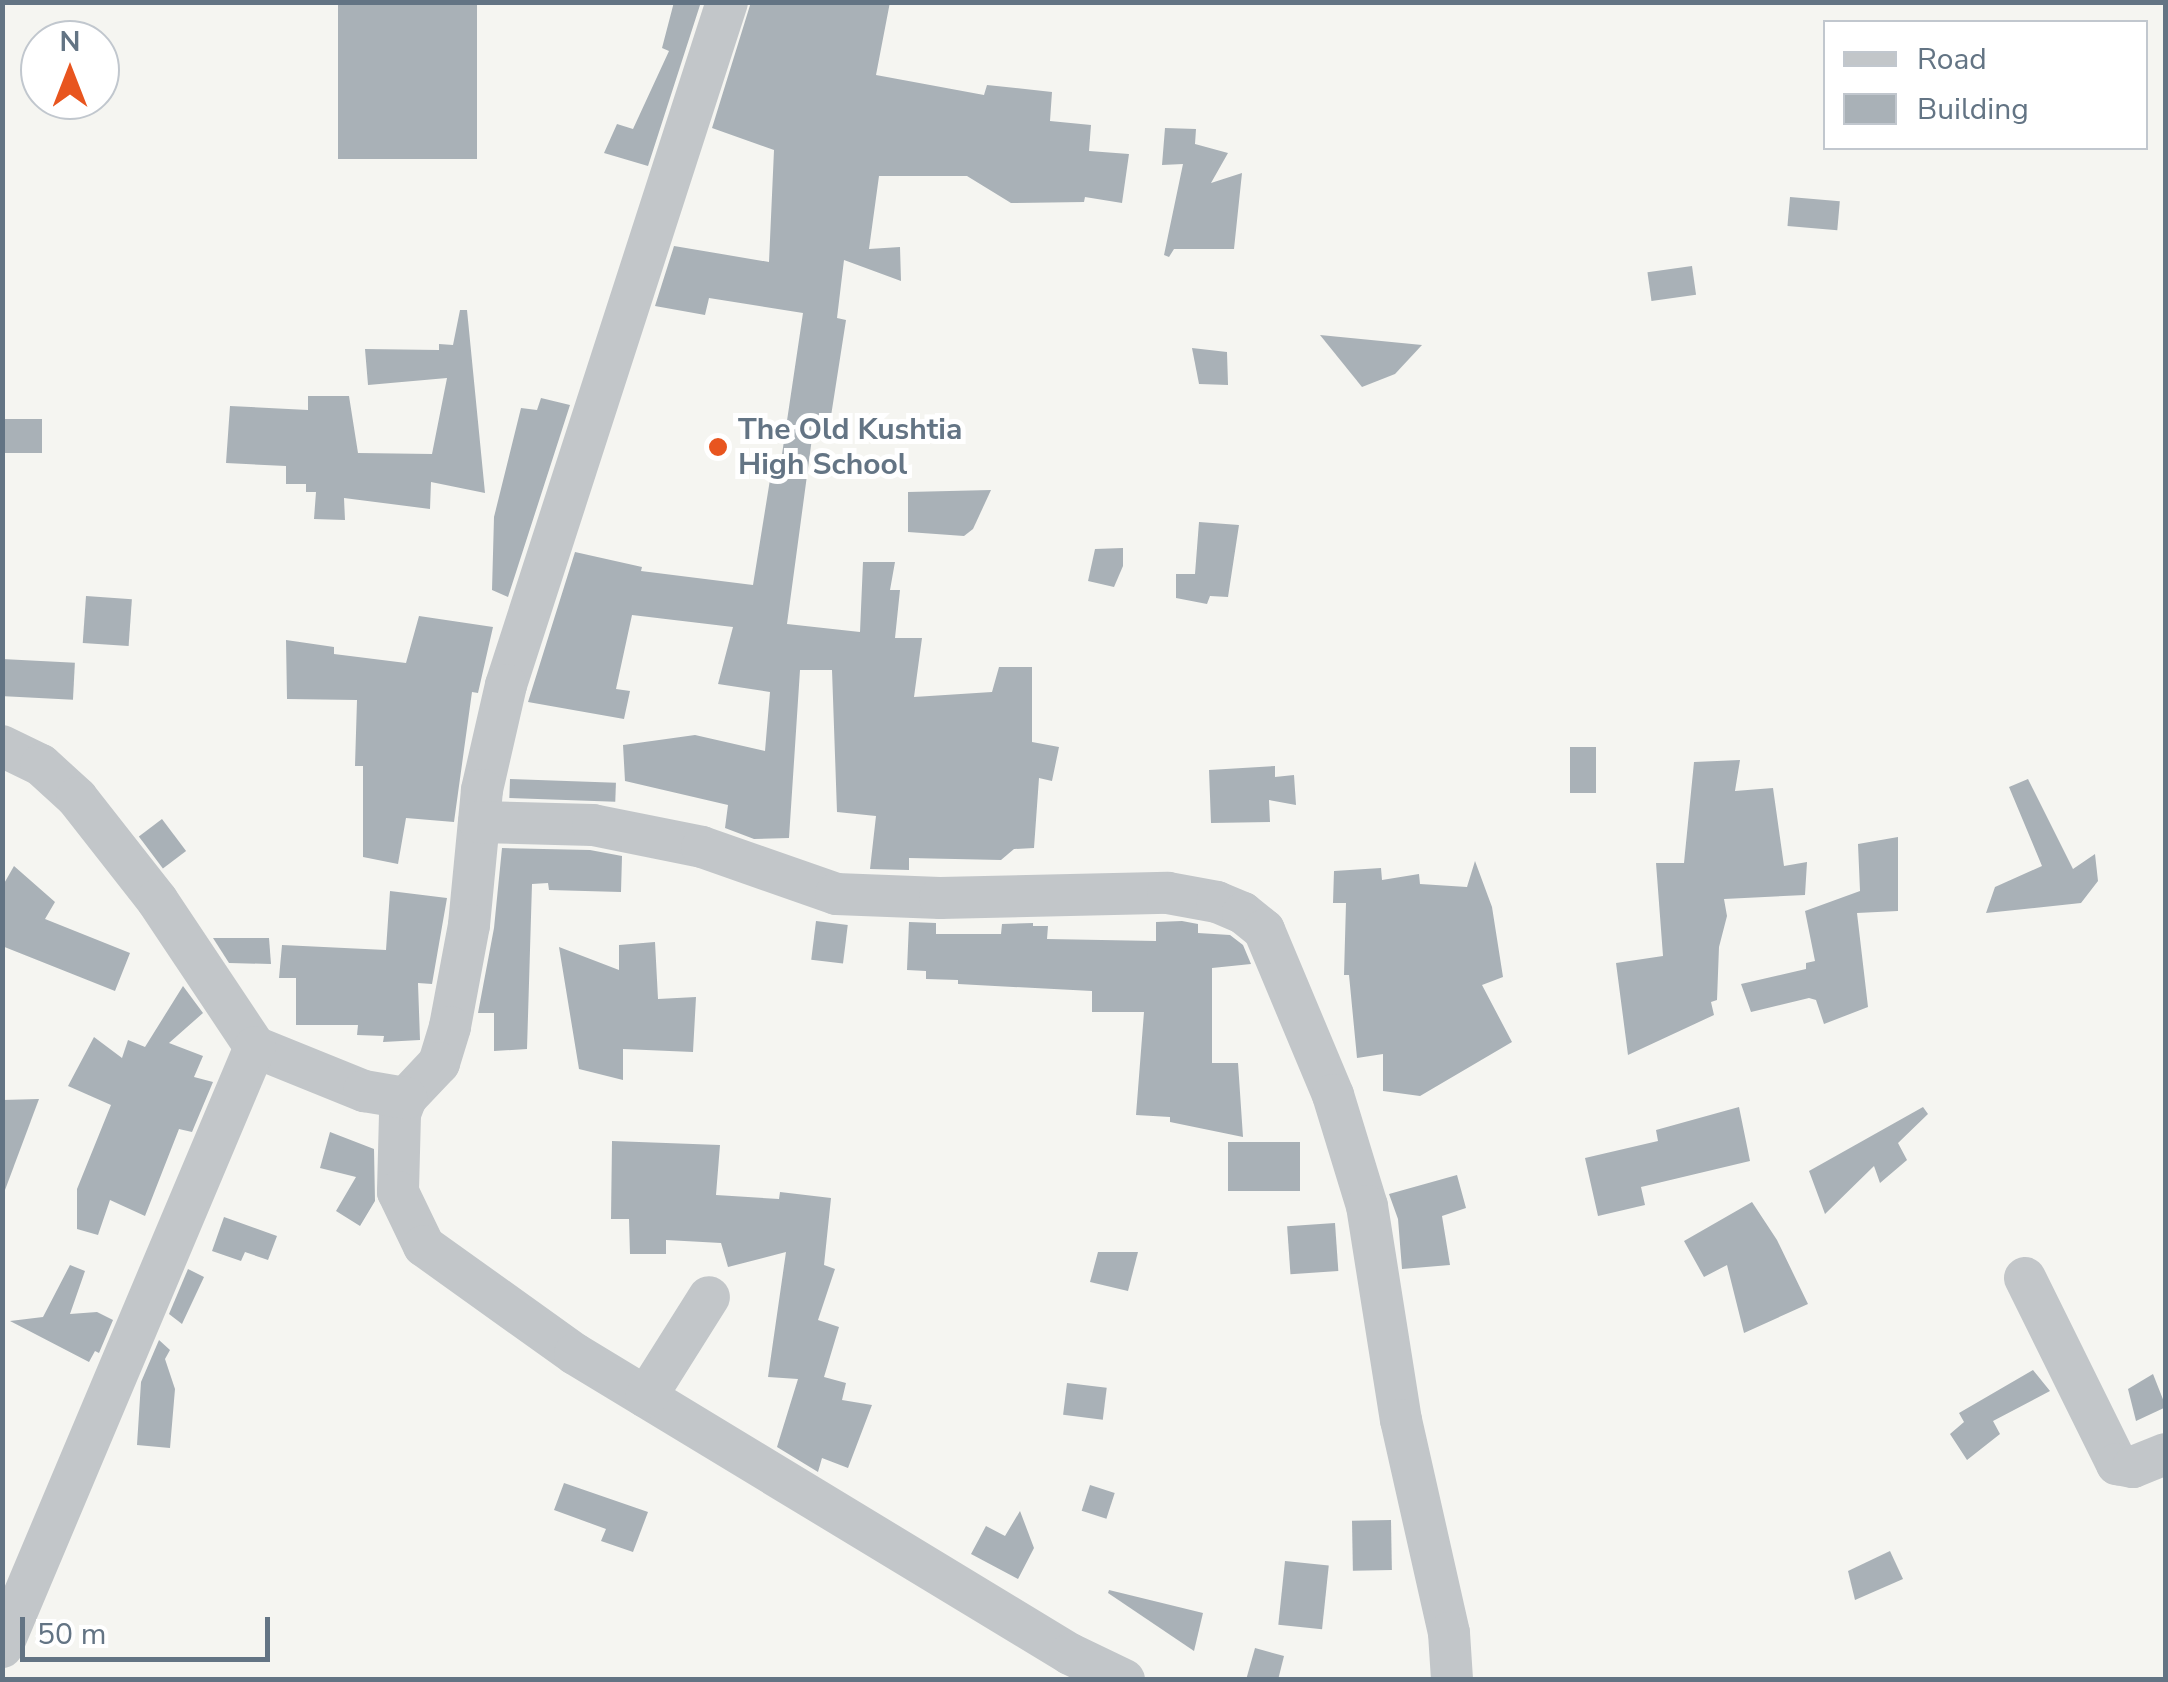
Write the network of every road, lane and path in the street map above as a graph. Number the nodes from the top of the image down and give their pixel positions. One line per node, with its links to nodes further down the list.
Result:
1 (727, 2): 3 (street)
2 (2, 746): 4 (street)
3 (479, 822): 5 (street); 12 (street)
4 (255, 1047): 5 (street); 10 (street)
5 (406, 1098): 8 (street)
6 (2025, 1278): 9 (street)
7 (709, 1297): 8 (street)
8 (646, 1397): 11 (street)
9 (2166, 1454)
10 (2, 1647)
11 (1124, 1680)
12 (1452, 1680)

